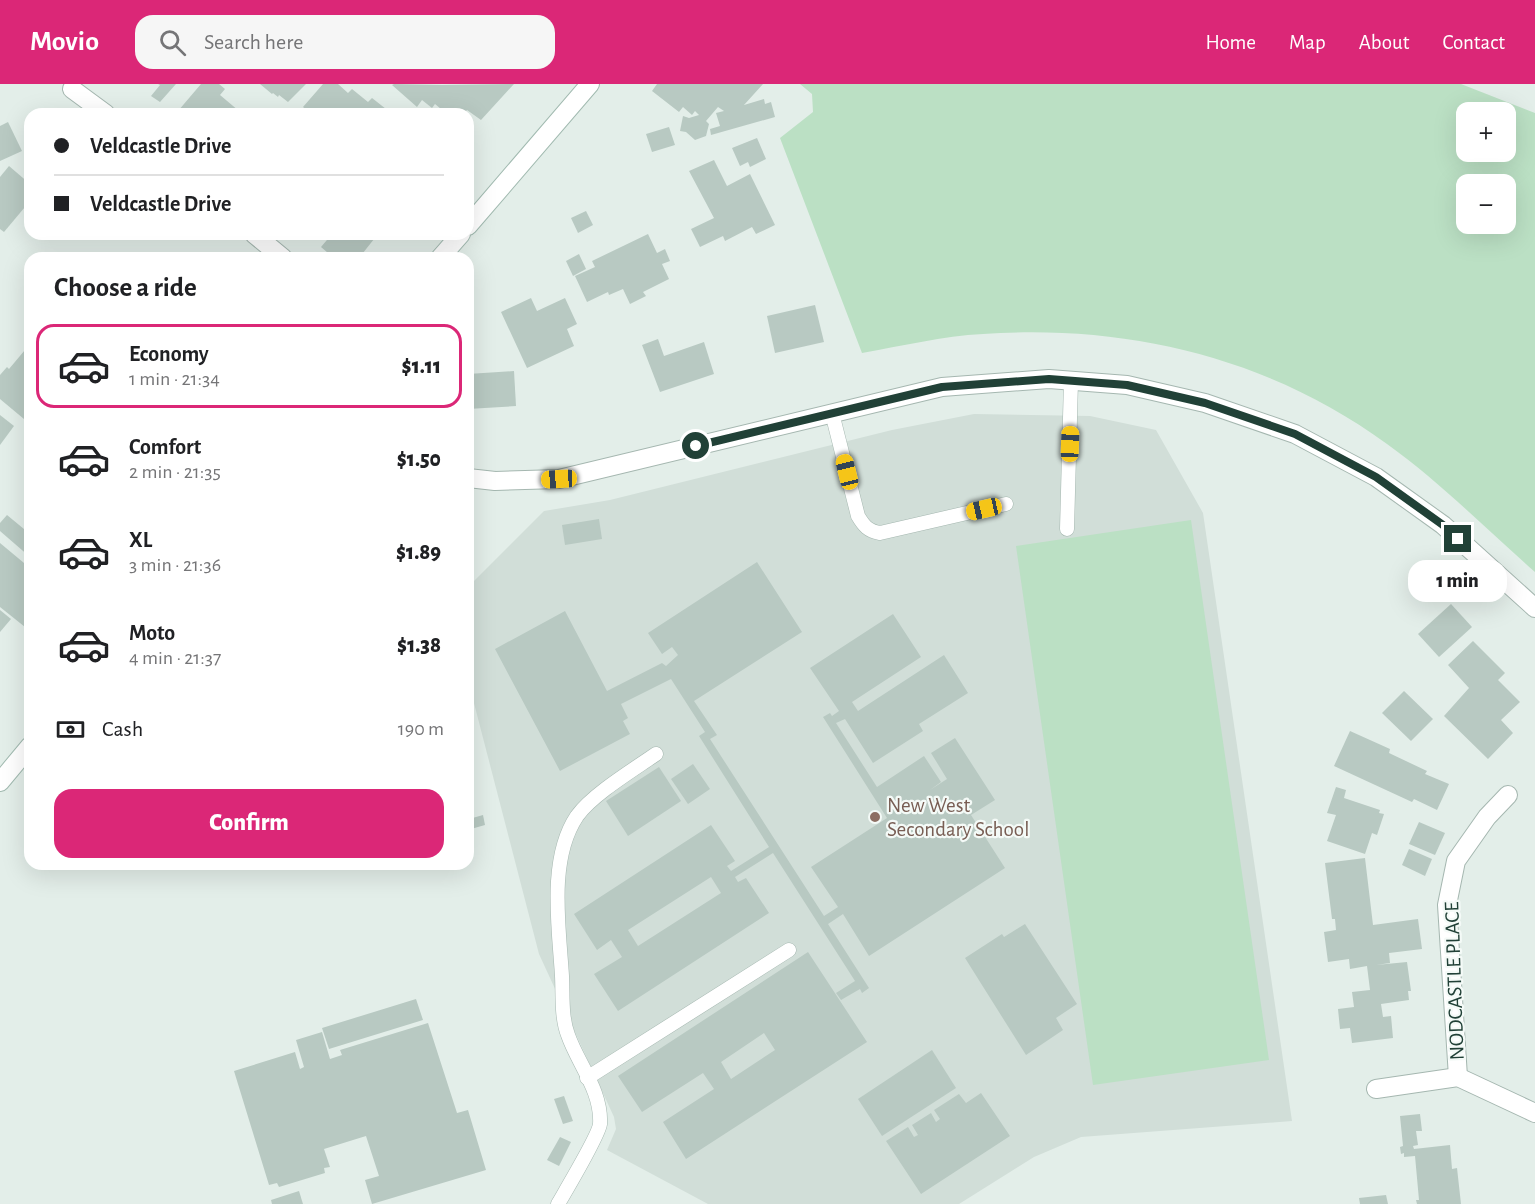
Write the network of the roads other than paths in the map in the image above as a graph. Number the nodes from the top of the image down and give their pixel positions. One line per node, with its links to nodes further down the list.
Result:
1 (590, 84): 4 (street)
2 (72, 89): 3 (street)
3 (98, 108)
4 (474, 219)
5 (261, 240): 7 (street)
6 (456, 240): 8 (street)
7 (276, 252)
8 (445, 252)
9 (1071, 381): 10 (street); 13 (lane); 14 (street)
10 (832, 413): 11 (street); 12 (lane)
11 (474, 479)
12 (1005, 504)
13 (1067, 529)
14 (1535, 608)
15 (24, 753): 17 (street)
16 (656, 754): 21 (lane)
17 (0, 782)
18 (1508, 795): 20 (street, NODCASTLE PLACE)
19 (789, 950): 21 (lane)
20 (1458, 1077): 22 (street, NODCASTLE PLACE); 23 (street, NODCASTLE PLACE)
21 (587, 1078): 24 (lane)
22 (1376, 1089)
23 (1535, 1113)
24 (558, 1204)

